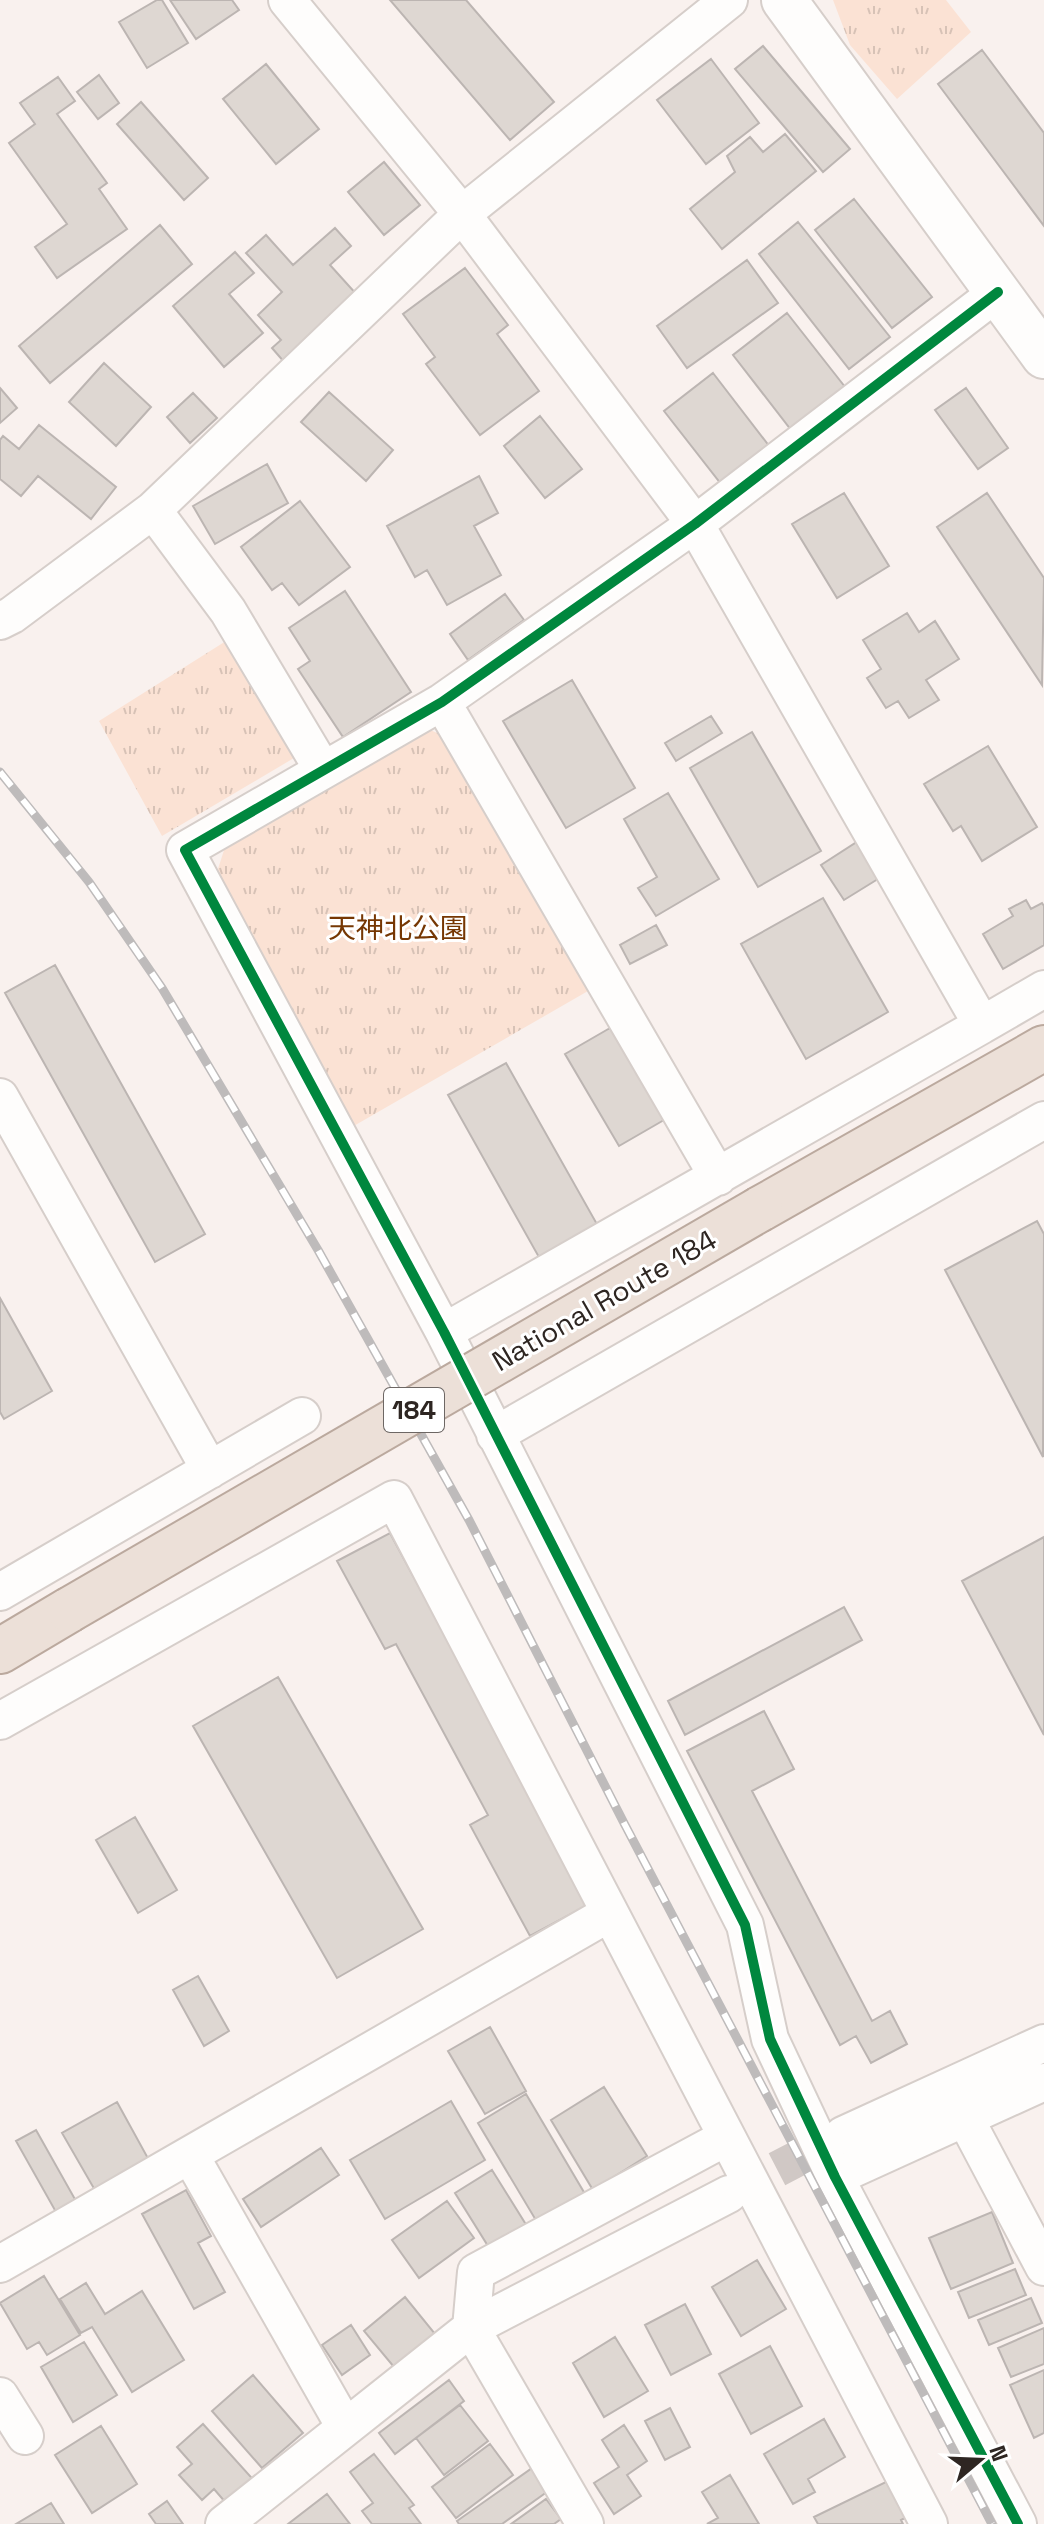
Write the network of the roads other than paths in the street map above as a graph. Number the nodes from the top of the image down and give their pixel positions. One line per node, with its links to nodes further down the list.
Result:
1 (287, 0): 4 (street)
2 (729, 0): 4 (street)
3 (784, 0): 5 (street)
4 (462, 214): 7 (street); 8 (street)
5 (998, 292): 6 (street); 8 (street)
6 (1044, 356)
7 (153, 510): 9 (street); 11 (street)
8 (695, 524): 10 (street); 13 (street)
9 (4, 610)
10 (442, 702): 11 (street); 17 (street)
11 (323, 770): 18 (street)
12 (1044, 989): 13 (street)
13 (982, 1025): 17 (street)
14 (1044, 1048): 23 (highway, National Route 184 / 184, bridge)
15 (0, 1097): 21 (street)
16 (1043, 1124): 20 (street)
17 (718, 1177): 18 (street)
18 (444, 1332): 20 (street)
19 (302, 1416): 21 (street)
20 (495, 1435): 32 (street)
21 (210, 1470): 22 (street)
22 (0, 1592)
23 (0, 1651)
24 (0, 1721): 25 (street)
25 (610, 1913): 30 (street); 31 (street)
26 (1044, 2043): 29 (street)
27 (1044, 2082): 28 (street)
28 (965, 2118): 32 (street); 35 (street)
29 (843, 2135)
30 (727, 2137): 36 (street); 42 (street)
31 (190, 2155): 34 (street); 38 (street)
32 (835, 2177): 43 (street)
33 (729, 2194): 36 (street)
34 (0, 2264)
35 (1044, 2267)
36 (471, 2328): 38 (street); 41 (street)
37 (0, 2396): 39 (street)
38 (345, 2427): 40 (street)
39 (25, 2436)
40 (229, 2522)
41 (585, 2524)
42 (929, 2524)
43 (1018, 2524)

